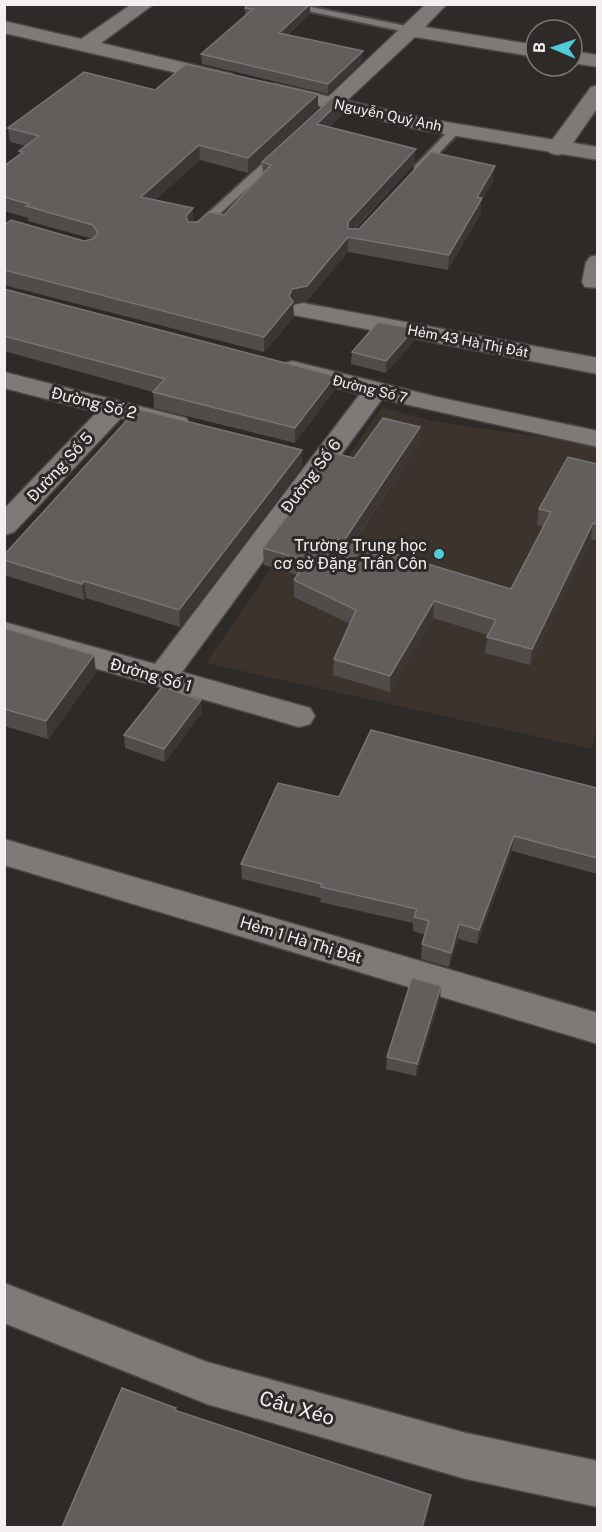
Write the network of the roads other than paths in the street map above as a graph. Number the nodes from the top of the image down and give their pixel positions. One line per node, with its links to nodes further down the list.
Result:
1 (113, 4): 7 (street)
2 (144, 4): 8 (street)
3 (279, 4): 6 (lane)
4 (438, 4): 6 (street)
5 (4, 27): 7 (street, Nguyễn Quý Anh)
6 (411, 30): 9 (street); 11 (street)
7 (60, 39): 8 (street, Nguyễn Quý Anh)
8 (84, 46): 11 (street, Nguyễn Quý Anh)
9 (524, 49)
10 (597, 91): 14 (street)
11 (329, 107): 12 (street, Nguyễn Quý Anh)
12 (455, 130): 14 (street, Nguyễn Quý Anh); 16 (lane)
13 (289, 144): 17 (lane)
14 (558, 147): 15 (street, Nguyễn Quý Anh)
15 (597, 154)
16 (408, 180)
17 (193, 232)
18 (303, 310): 20 (street, Hẻm 43 Hà Thị Đát)
19 (271, 364): 22 (street, Đường Số 7)
20 (597, 366)
21 (11, 390): 23 (street, Đường Số 2)
22 (375, 391): 25 (street, Đường Số 7); 28 (street, Đường Số 6)
23 (115, 408): 24 (street, Đường Số 2); 26 (street, Đường Số 5)
24 (196, 428)
25 (597, 439)
26 (4, 526)
27 (4, 632): 28 (street, Đường Số 1)
28 (161, 678): 29 (street, Đường Số 1)
29 (299, 716)
30 (4, 852): 31 (street, Hẻm 1 Hà Thị Đát)
31 (597, 1029)
32 (4, 1303): 33 (street, Cầu Xéo)
33 (597, 1484)

